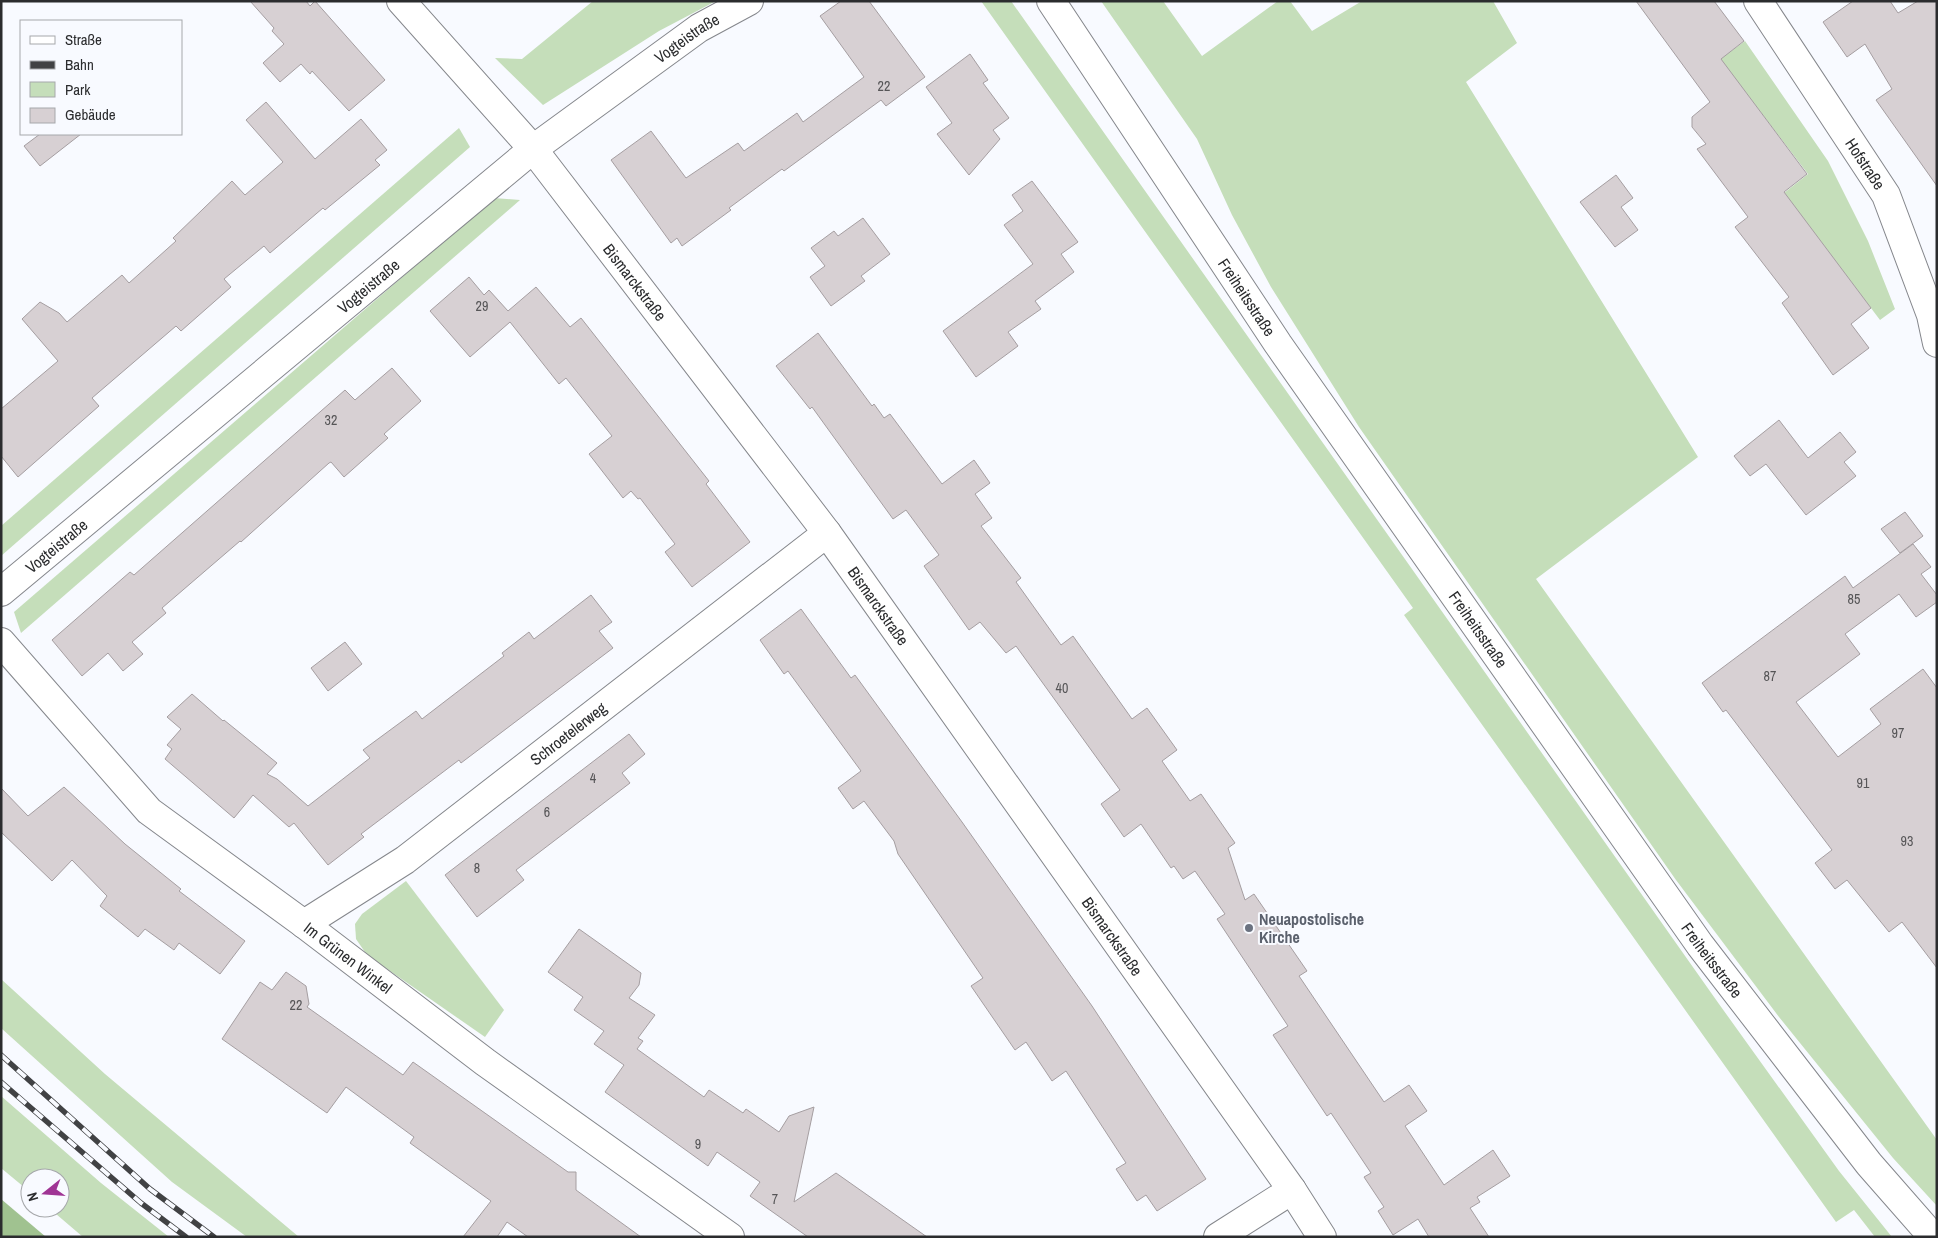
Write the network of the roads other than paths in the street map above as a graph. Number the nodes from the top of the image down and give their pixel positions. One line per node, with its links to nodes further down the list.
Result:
1 (400, 1): 5 (street, Bismarckstraße)
2 (748, 1): 5 (street, Vogteistraße)
3 (1051, 1): 15 (street, Freiheitsstraße)
4 (1758, 1): 6 (street, Hofstraße)
5 (533, 149): 7 (street, Bismarckstraße); 8 (street, Vogteistraße)
6 (1937, 343)
7 (827, 533): 10 (street, Schroetelerweg); 11 (street, Bismarckstraße)
8 (1, 592)
9 (1, 642): 10 (street, Im Grünen Winkel)
10 (304, 924): 12 (street, Im Grünen Winkel)
11 (1292, 1190): 13 (street); 14 (street, Bismarckstraße)
12 (730, 1237)
13 (1218, 1237)
14 (1322, 1237)
15 (1933, 1237)

